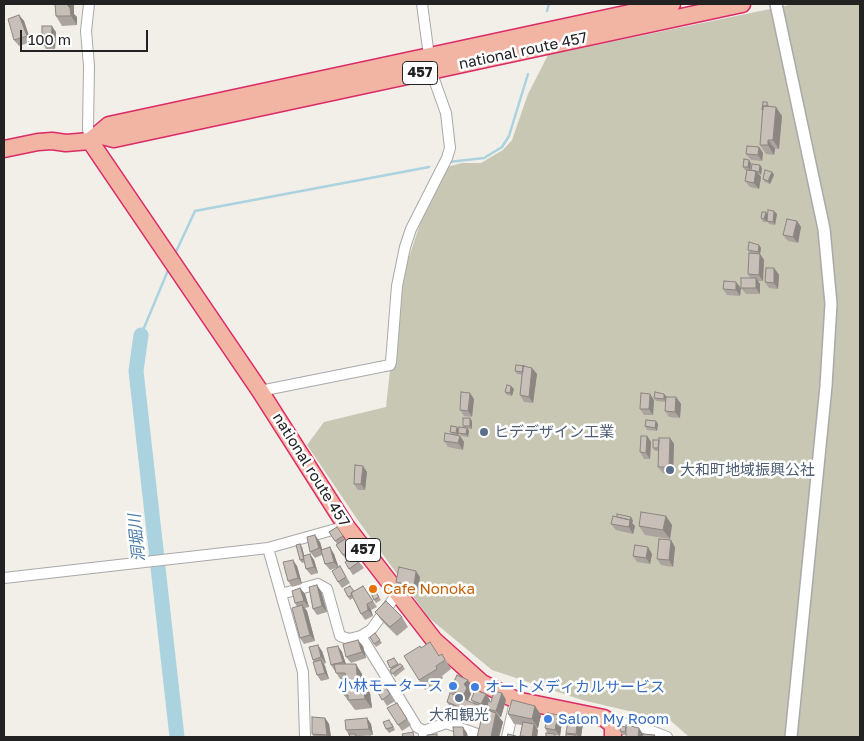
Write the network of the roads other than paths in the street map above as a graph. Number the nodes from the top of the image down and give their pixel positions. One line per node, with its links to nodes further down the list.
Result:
1 (88, 4): 7 (street)
2 (422, 4): 6 (street)
3 (672, 4): 6 (highway, national route 457 / 457)
4 (742, 4): 6 (highway, national route 457 / 457)
5 (776, 4): 23 (street)
6 (430, 64): 7 (highway, national route 457 / 457); 9 (street)
7 (94, 138): 8 (highway, national route 457 / 457); 9 (highway, national route 457 / 457)
8 (4, 149)
9 (260, 391): 10 (highway, national route 457 / 457)
10 (346, 526): 11 (street); 14 (highway, national route 457 / 457)
11 (268, 548): 12 (street); 13 (street)
12 (4, 578)
13 (281, 594): 15 (street); 19 (street)
14 (397, 594): 15 (street); 16 (highway, national route 457 / 457)
15 (361, 636): 18 (street)
16 (516, 700): 17 (highway, national route 457 / 457); 21 (street)
17 (613, 731): 22 (street)
18 (421, 734): 20 (street)
19 (305, 737)
20 (477, 737)
21 (507, 737)
22 (667, 737)
23 (791, 737)

